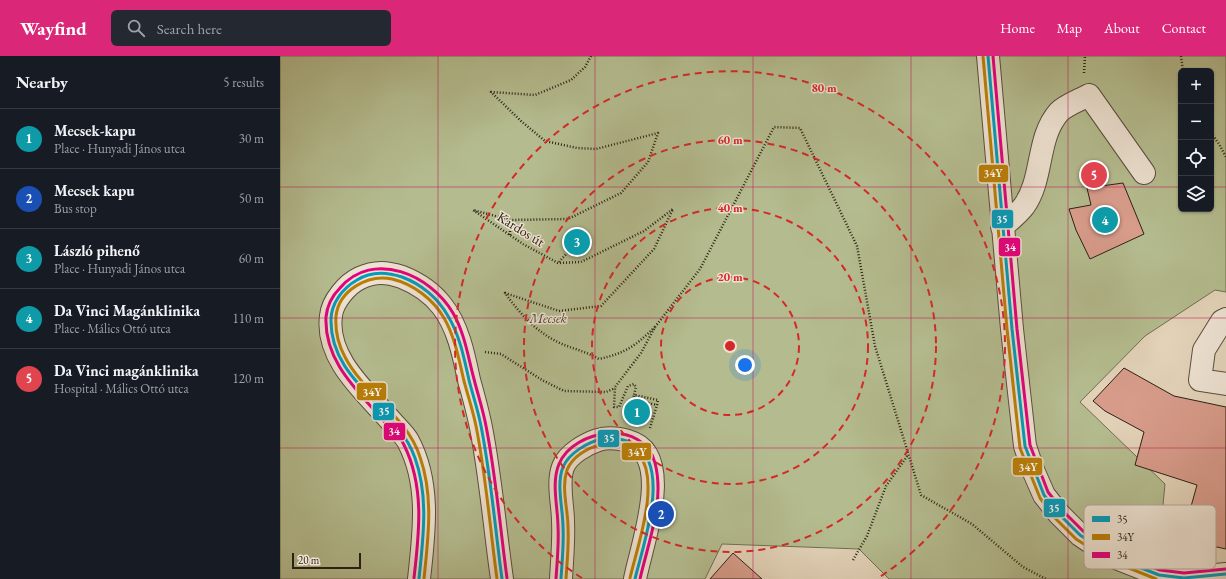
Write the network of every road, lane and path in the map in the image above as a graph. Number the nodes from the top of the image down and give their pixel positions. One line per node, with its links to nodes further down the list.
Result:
1 (591, 56): 10 (path, Kardos út)
2 (988, 56): 11 (street)
3 (1085, 56): 6 (path)
4 (1181, 56): 5 (path)
5 (1183, 68)
6 (1084, 76)
7 (1214, 138): 8 (path)
8 (1226, 157)
9 (1144, 173): 11 (street)
10 (510, 220): 12 (path); 12 (path, Kardos út)
11 (1002, 226): 24 (street)
12 (510, 235): 14 (path, Kardos út)
13 (577, 242): 14 (path)
14 (558, 263): 16 (path)
15 (1226, 319): 18 (street)
16 (654, 327): 19 (path); 23 (path)
17 (462, 349): 19 (path); 28 (street); 29 (street)
18 (1226, 384)
19 (615, 387): 20 (path)
20 (634, 395): 21 (path); 22 (path)
21 (628, 419)
22 (638, 428)
23 (909, 455): 25 (path); 32 (path)
24 (1084, 538)
25 (853, 560)
26 (1142, 569): 27 (street)
27 (1226, 574)
28 (419, 579)
29 (502, 579)
30 (561, 579): 31 (street)
31 (635, 579)
32 (1046, 579)

